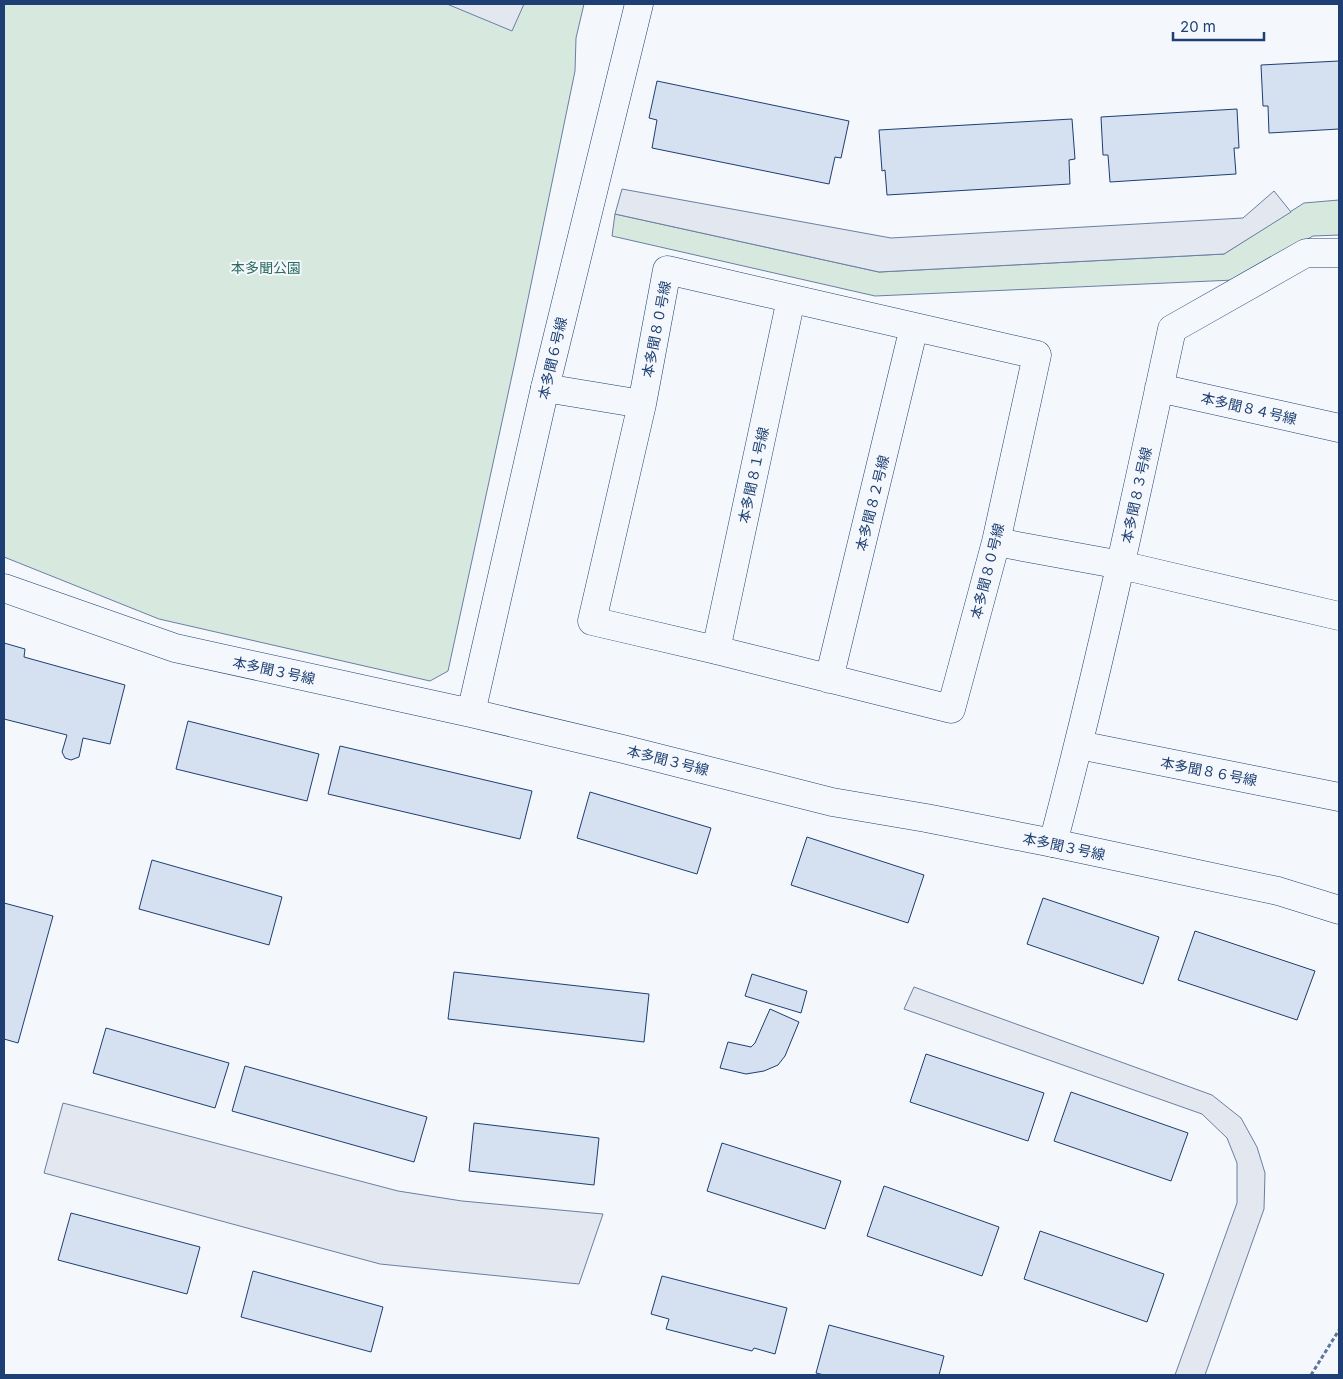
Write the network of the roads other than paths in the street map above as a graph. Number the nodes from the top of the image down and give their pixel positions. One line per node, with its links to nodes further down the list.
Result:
1 (639, 4): 5 (street, 本多聞６号線)
2 (1339, 253): 6 (street, 本多聞８３号線)
3 (791, 299): 4 (street, 本多聞８０号線); 7 (street, 本多聞８０号線); 13 (street, 本多聞８１号線)
4 (914, 327): 9 (street, 本多聞８０号線); 14 (street, 本多聞８２号線)
5 (545, 388): 7 (street); 15 (street, 本多聞６号線)
6 (1159, 388): 8 (street, 本多聞８４号線); 10 (street, 本多聞８３号線)
7 (642, 404): 13 (street, 本多聞８０号線)
8 (1339, 428)
9 (996, 542): 10 (street); 14 (street, 本多聞８０号線)
10 (1121, 565): 12 (street); 16 (street, 本多聞８３号線)
11 (4, 588): 15 (street, 本多聞３号線)
12 (1339, 616)
13 (716, 650): 14 (street, 本多聞８０号線)
14 (829, 679)
15 (471, 713): 18 (street, 本多聞３号線)
16 (1079, 745): 17 (street, 本多聞８６号線); 18 (street, 本多聞８３号線)
17 (1339, 797)
18 (1053, 843): 19 (street, 本多聞３号線)
19 (1339, 910)

